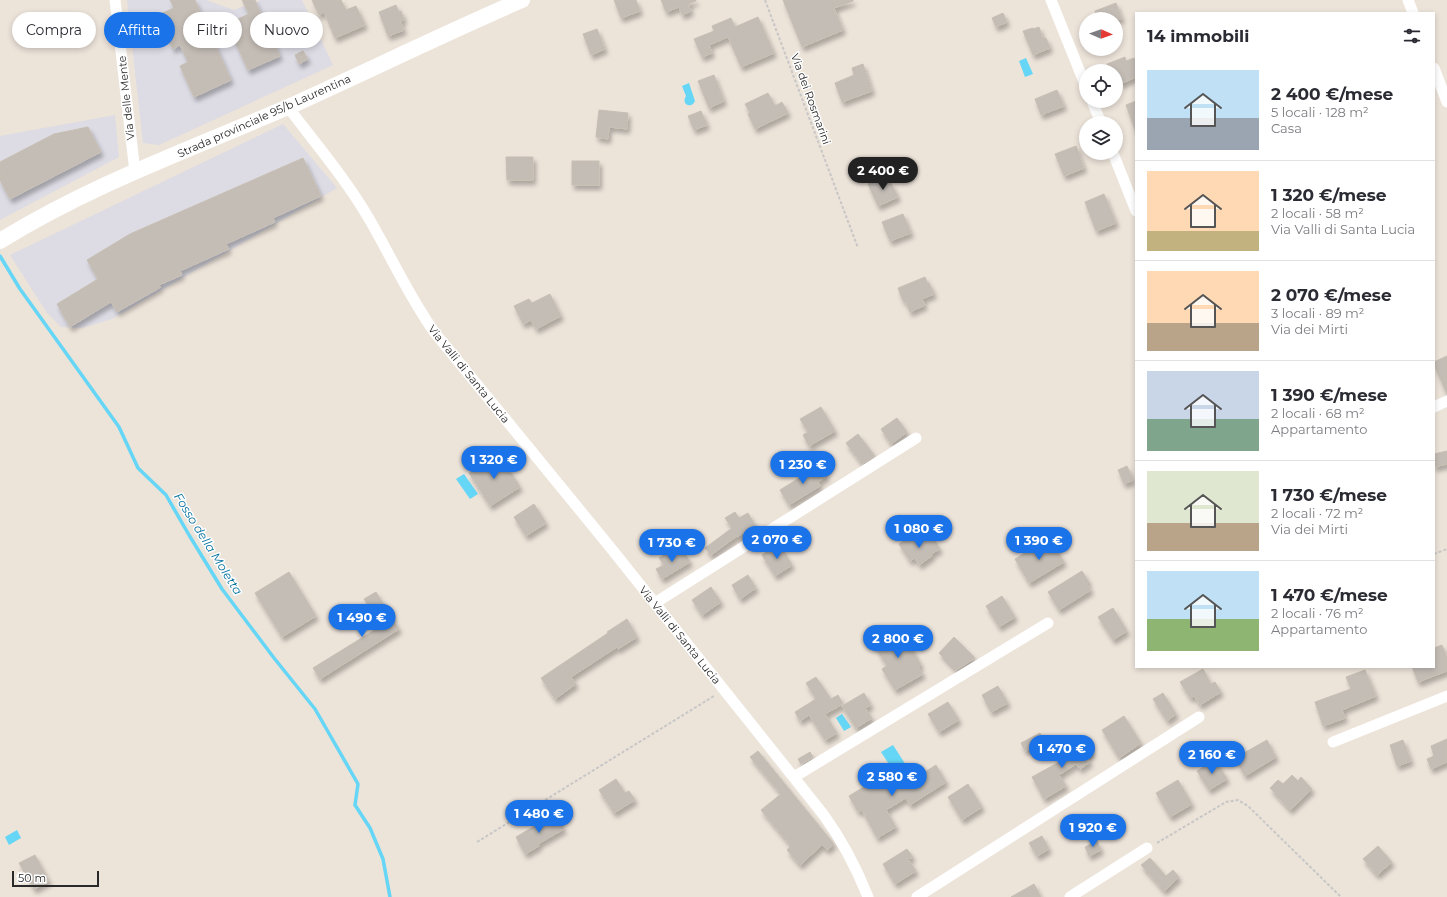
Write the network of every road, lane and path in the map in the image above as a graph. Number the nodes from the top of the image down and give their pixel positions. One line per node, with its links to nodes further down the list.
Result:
1 (115, 0): 12 (street, Via delle Mente)
2 (522, 0): 10 (main road, Strada provinciale 95/b Laurentina)
3 (765, 0): 15 (path, Via dei Rosmarini)
4 (1051, 0): 7 (street)
5 (1408, 0): 6 (street)
6 (1413, 12)
7 (1079, 70)
8 (1435, 71): 9 (street)
9 (1447, 102)
10 (288, 106): 12 (main road, Strada provinciale 95/b Laurentina); 21 (street, Via Valli di Santa Lucia)
11 (1116, 160): 13 (street)
12 (134, 172): 14 (main road, Strada provinciale 95/b Laurentina)
13 (1135, 208)
14 (4, 239)
15 (858, 248)
16 (1447, 402): 17 (street)
17 (1435, 407)
18 (916, 438): 21 (street)
19 (1447, 549): 20 (path)
20 (1435, 554)
21 (655, 603): 23 (street, Via Valli di Santa Lucia)
22 (1048, 624): 27 (street)
23 (724, 690): 27 (street, Via Valli di Santa Lucia); 28 (path)
24 (1447, 696): 26 (street)
25 (1199, 717): 31 (street)
26 (1333, 742)
27 (794, 777): 30 (street, Via Valli di Santa Lucia)
28 (477, 842)
29 (1148, 848): 32 (street); 33 (path)
30 (868, 897)
31 (916, 897)
32 (1070, 897)
33 (1341, 897)

